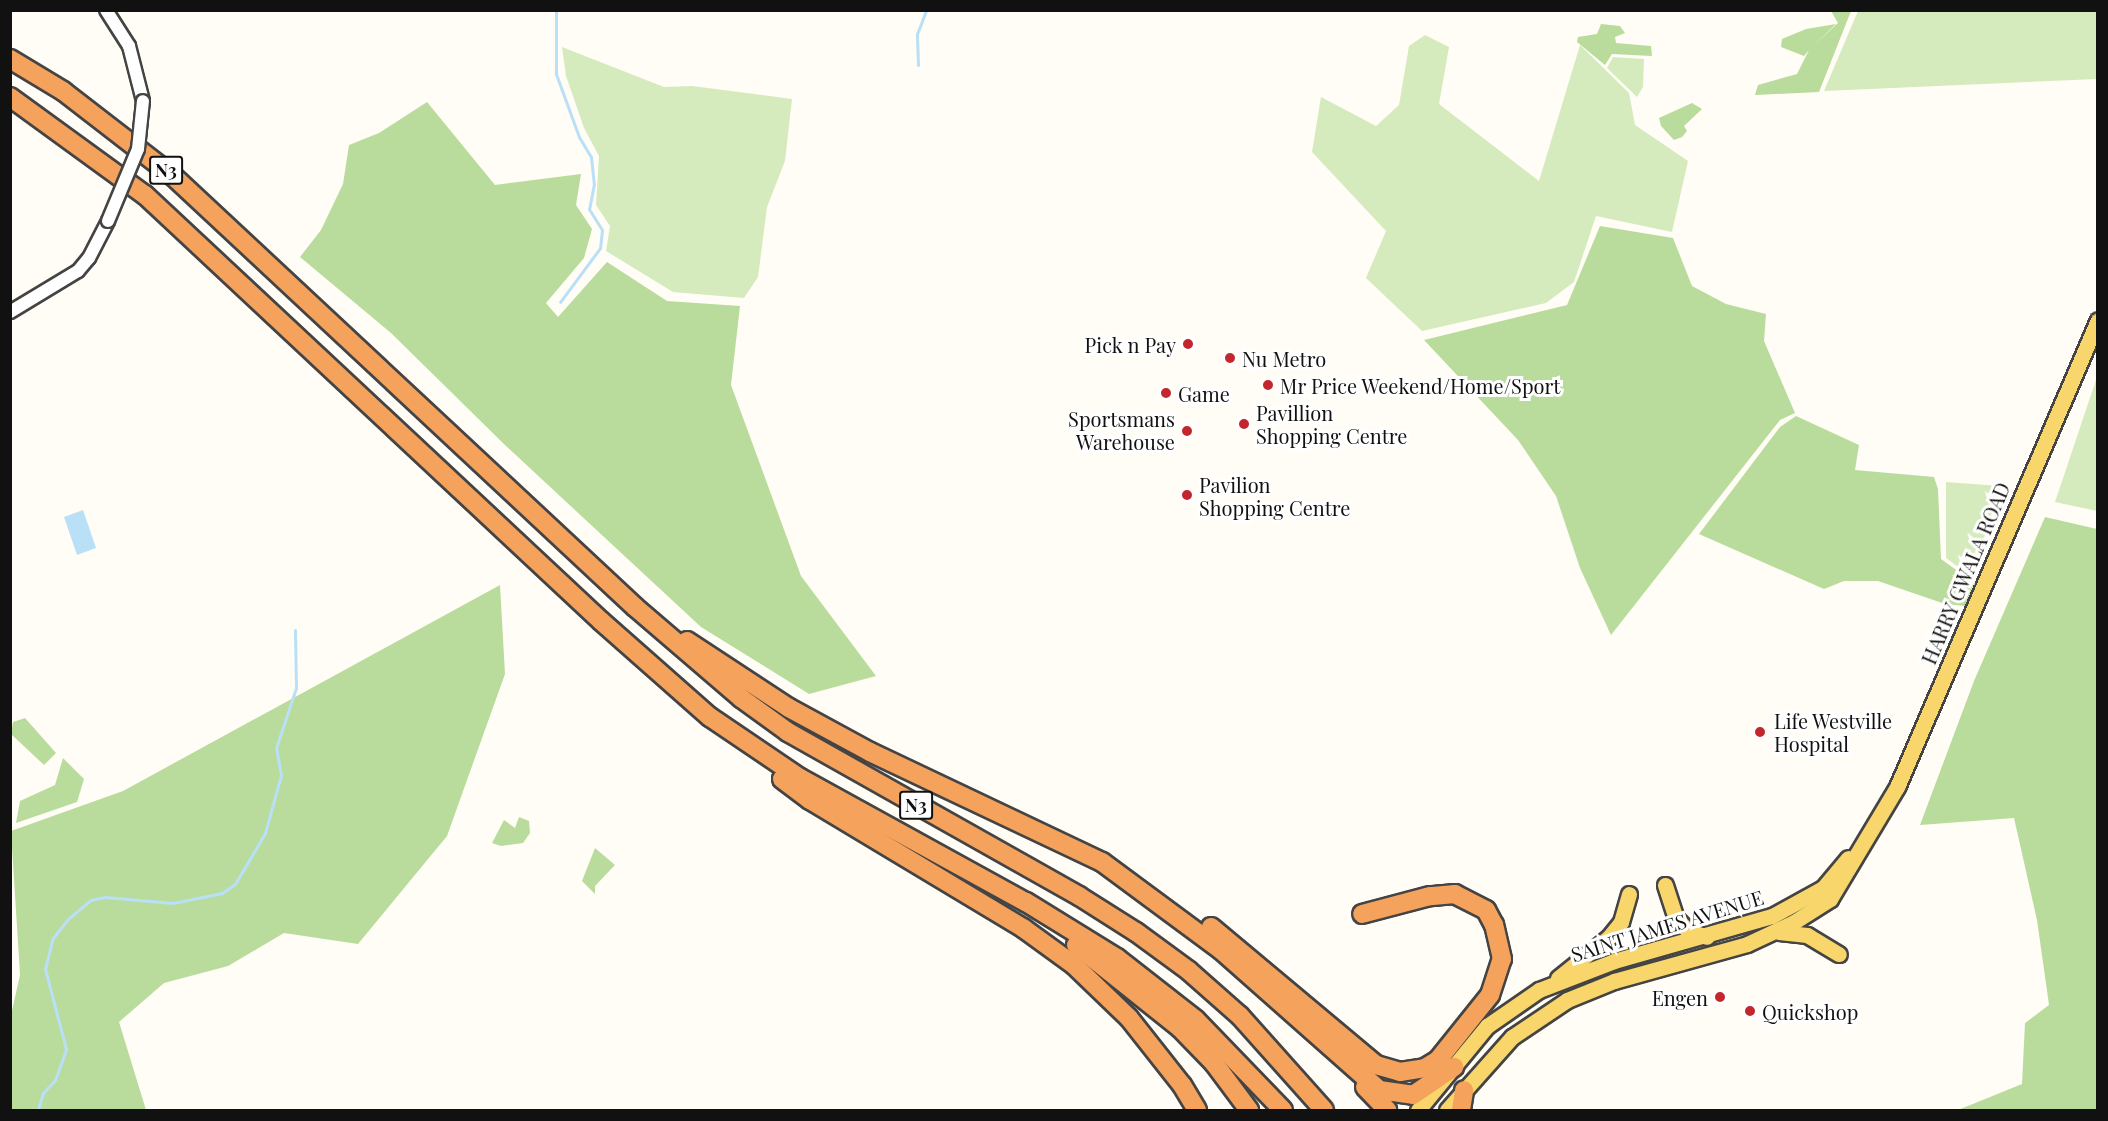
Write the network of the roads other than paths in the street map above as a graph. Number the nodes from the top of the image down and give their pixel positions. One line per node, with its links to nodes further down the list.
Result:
1 (106, 10): 4 (street, bridge)
2 (10, 59): 6 (highway, N3)
3 (10, 97): 7 (highway, N3)
4 (10, 312)
5 (2097, 320): 8 (main road, HARRY GWALA ROAD)
6 (635, 607): 9 (highway); 24 (highway, N3)
7 (743, 742): 10 (highway, N3); 21 (highway)
8 (1867, 840): 14 (main road, SAINT JAMES AVENUE); 15 (main road, SAINT JAMES AVENUE)
9 (1102, 862): 13 (highway); 18 (highway)
10 (963, 869): 22 (highway); 23 (highway, N3)
11 (1665, 885): 15 (main road)
12 (1629, 894): 17 (main road)
13 (1362, 914)
14 (1778, 932): 16 (main road); 20 (main road, SAINT JAMES AVENUE)
15 (1708, 937): 17 (main road, SAINT JAMES AVENUE)
16 (1839, 954)
17 (1554, 982): 19 (main road, SAINT JAMES AVENUE)
18 (1346, 1062): 19 (highway); 25 (highway)
19 (1454, 1067): 26 (main road, SAINT JAMES AVENUE)
20 (1464, 1090): 27 (main road, SAINT JAMES AVENUE); 28 (highway)
21 (1197, 1110)
22 (1249, 1110)
23 (1283, 1110)
24 (1324, 1110)
25 (1387, 1110)
26 (1418, 1110)
27 (1447, 1110)
28 (1461, 1110)

